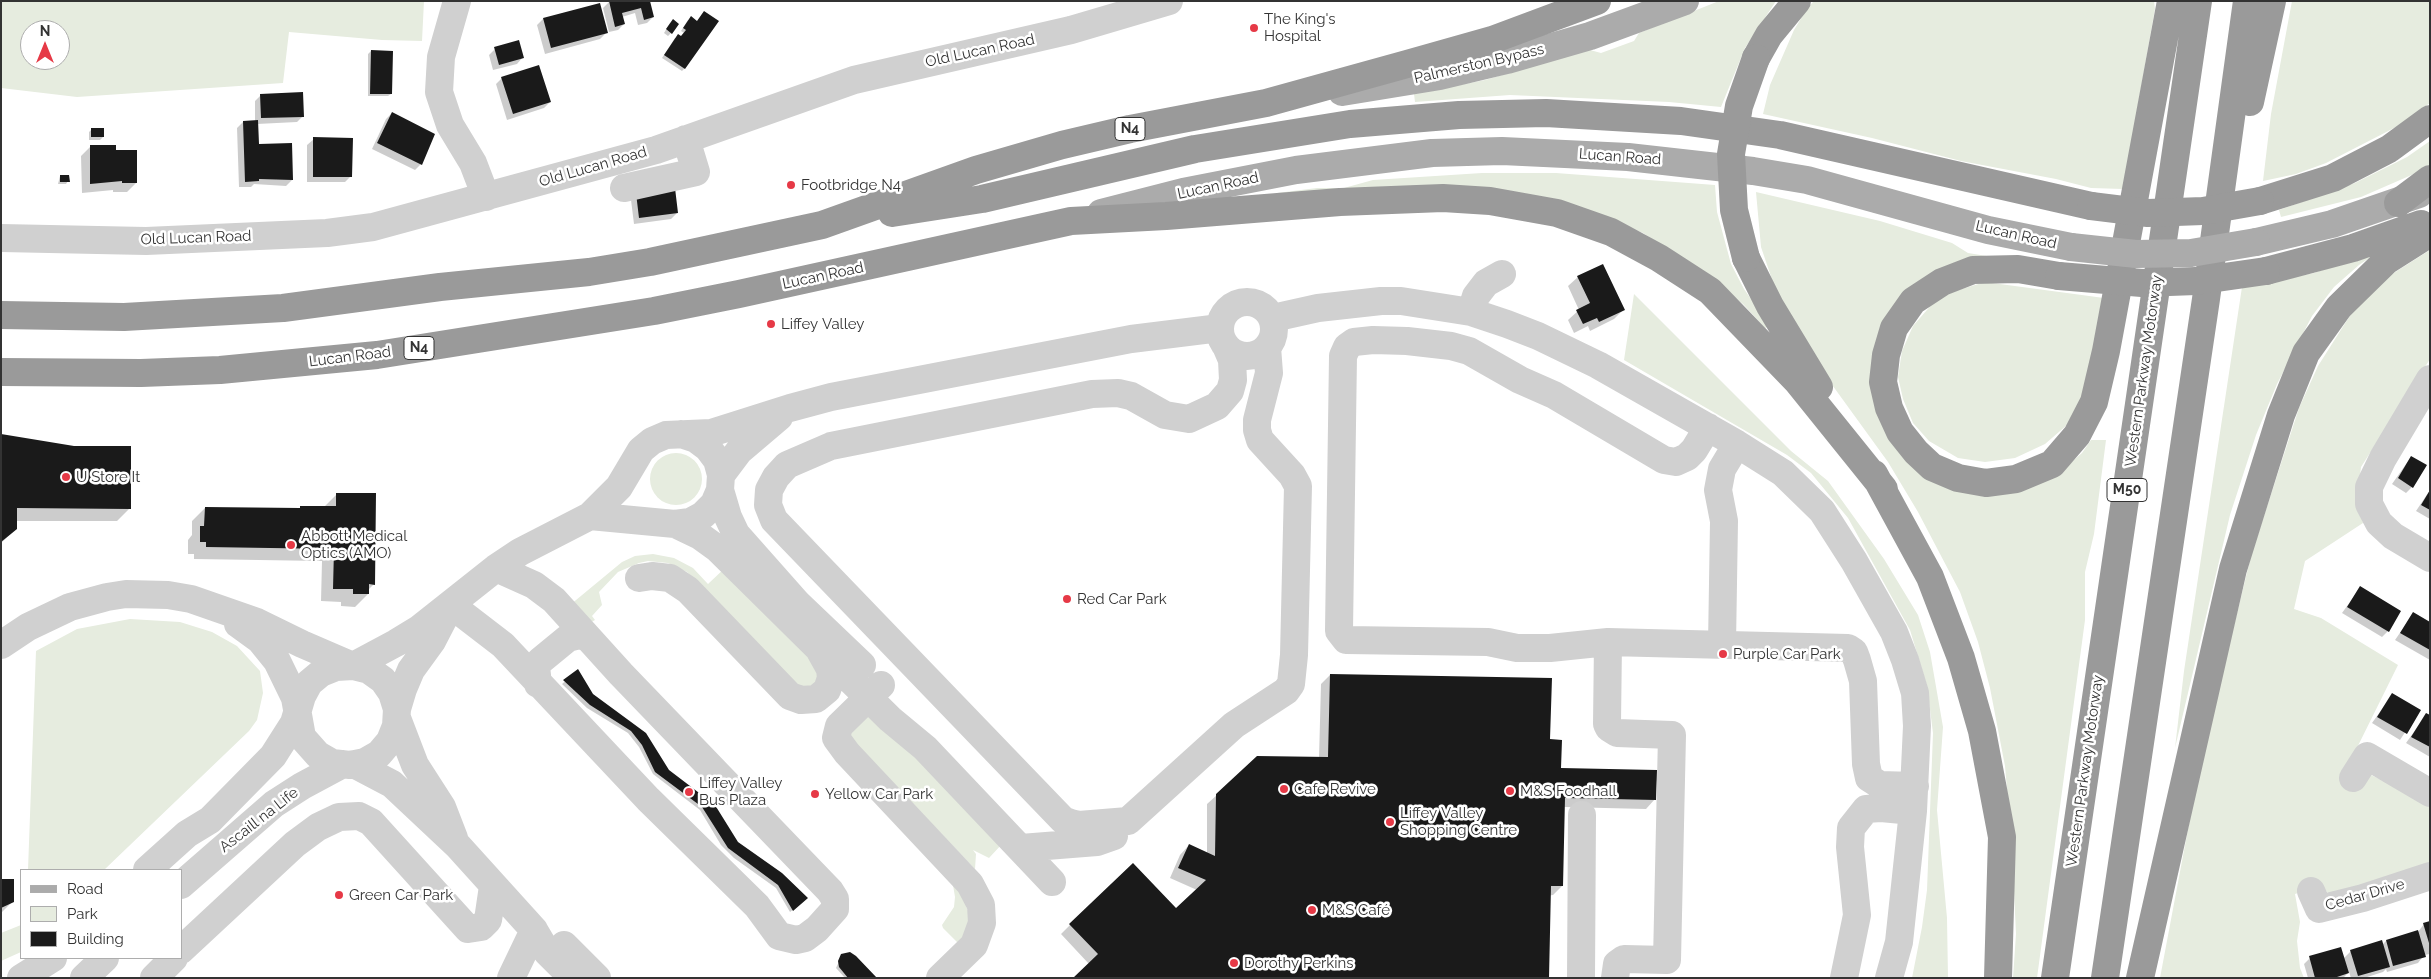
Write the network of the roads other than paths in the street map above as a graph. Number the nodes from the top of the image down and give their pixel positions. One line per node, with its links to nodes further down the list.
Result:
1 (457, 1): 16 (street)
2 (1169, 1): 12 (street, Old Lucan Road)
3 (1596, 1): 10 (highway)
4 (1685, 1): 10 (main road, Palmerston Bypass)
5 (1797, 1): 38 (highway, bridge)
6 (2170, 1): 19 (highway, bridge)
7 (2198, 1): 87 (highway, Western Parkway Motorway / M50)
8 (2247, 1): 24 (highway)
9 (2272, 1): 24 (highway)
10 (1266, 103): 20 (highway, N4)
11 (2430, 119): 20 (highway, bridge)
12 (686, 139): 14 (street); 16 (street, Old Lucan Road)
13 (2430, 179): 17 (highway)
14 (624, 188)
15 (2430, 190): 17 (main road, Lucan Road)
16 (486, 197): 22 (street, Old Lucan Road)
17 (2398, 203): 18 (main road, Lucan Road, bridge)
18 (1071, 220): 30 (highway, Lucan Road / N4); 38 (highway)
19 (2430, 221)
20 (822, 225): 26 (highway, N4)
21 (2430, 233): 89 (highway)
22 (1, 238)
23 (1502, 274): 25 (street)
24 (2206, 299): 88 (highway)
25 (1470, 312): 27 (street); 33 (street)
26 (1, 315)
27 (1273, 318): 28 (street); 29 (street)
28 (1223, 337): 29 (street); 32 (street); 61 (street)
29 (1267, 347): 61 (street)
30 (1, 372)
31 (2430, 379): 41 (street)
32 (790, 408): 34 (street); 37 (street)
33 (1708, 427): 35 (street); 47 (street)
34 (681, 434): 36 (street); 37 (street)
35 (1737, 444): 49 (street); 59 (street)
36 (632, 468): 39 (street); 40 (street)
37 (720, 483): 40 (street); 53 (street)
38 (1884, 489): 86 (highway)
39 (590, 516): 40 (street); 42 (street)
40 (667, 523): 50 (street)
41 (2430, 558)
42 (496, 568): 44 (street); 46 (street)
43 (639, 578): 50 (street)
44 (451, 605): 51 (street); 52 (street); 55 (street)
45 (217, 608): 48 (street); 51 (street); 54 (street)
46 (588, 638): 52 (street); 52 (street)
47 (1608, 642): 49 (street); 83 (street)
48 (1, 645)
49 (1722, 645): 59 (street)
50 (820, 651): 53 (street)
51 (353, 666): 54 (street); 55 (street)
52 (538, 684)
53 (876, 690): 63 (street); 81 (street)
54 (298, 713): 56 (street); 64 (street)
55 (397, 714): 56 (street); 62 (street)
56 (349, 764): 62 (street); 67 (street, Ascaill na Life)
57 (2353, 778): 58 (street)
58 (2430, 793)
59 (1914, 799): 84 (street); 85 (street)
60 (1582, 815): 82 (street)
61 (1128, 821): 63 (street)
62 (458, 846): 68 (street)
63 (1021, 848): 66 (street)
64 (148, 869)
65 (2430, 876): 69 (street, Cedar Drive)
66 (1052, 882)
67 (182, 884)
68 (493, 886): 70 (street); 71 (street)
69 (2311, 891)
70 (534, 930): 78 (street); 79 (street); 80 (street)
71 (182, 949)
72 (51, 959): 75 (street)
73 (104, 959): 76 (street)
74 (173, 959): 77 (street)
75 (22, 978)
76 (84, 978)
77 (154, 978)
78 (511, 978)
79 (573, 978)
80 (597, 978)
81 (940, 978)
82 (1581, 978)
83 (1615, 978)
84 (1844, 978)
85 (1889, 978)
86 (1998, 978)
87 (2055, 978)
88 (2105, 978)
89 (2140, 978)

